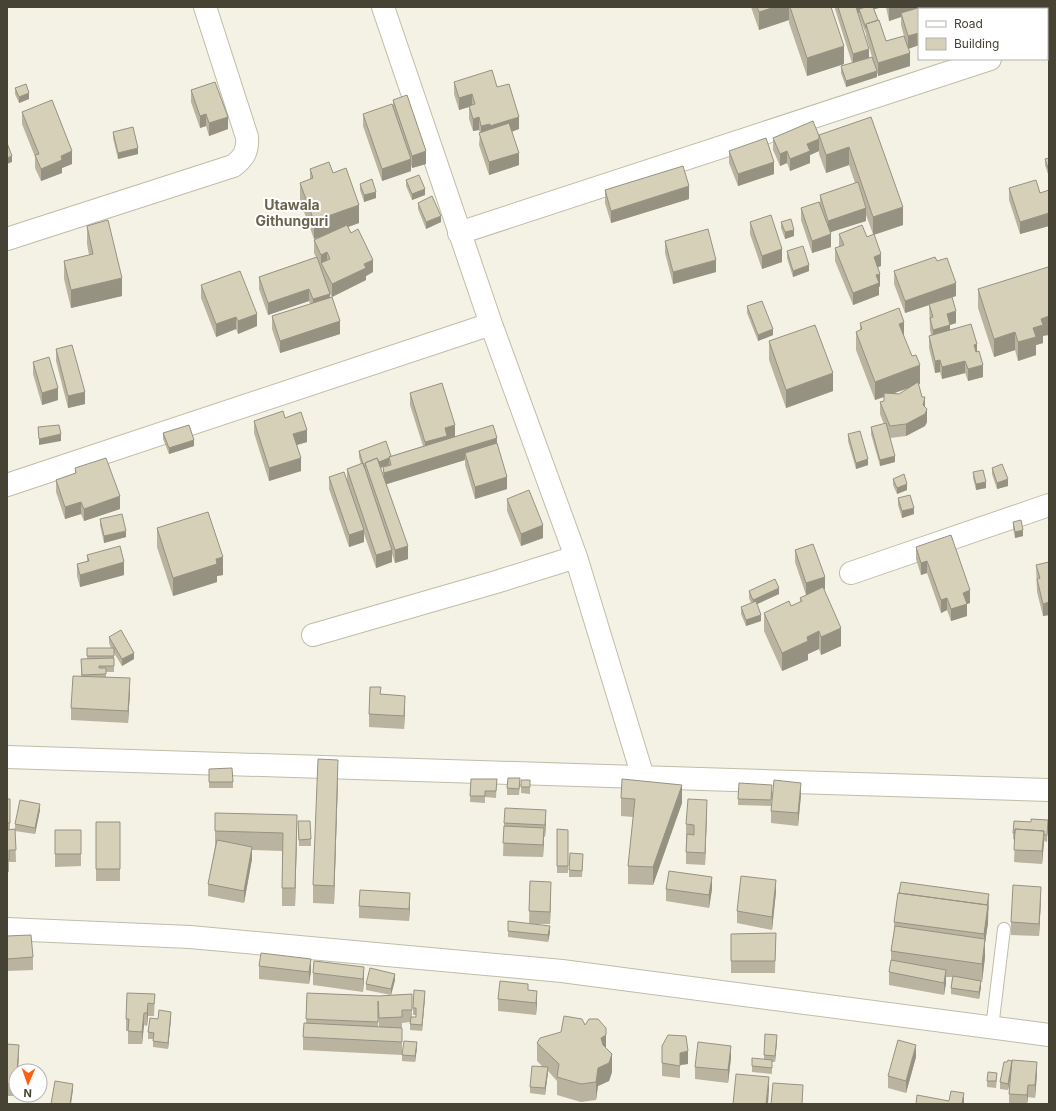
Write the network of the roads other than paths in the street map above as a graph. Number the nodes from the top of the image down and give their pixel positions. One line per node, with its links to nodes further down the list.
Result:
1 (205, 7): 5 (street)
2 (383, 7): 4 (street)
3 (987, 60): 4 (street)
4 (459, 233): 6 (street)
5 (7, 239)
6 (491, 324): 7 (street); 9 (street)
7 (7, 485)
8 (1049, 505): 10 (street)
9 (576, 556): 11 (street); 13 (street)
10 (850, 573)
11 (313, 635)
12 (7, 757): 13 (street)
13 (643, 777): 14 (street)
14 (1049, 790)
15 (7, 929): 17 (street)
16 (1004, 929): 17 (lane)
17 (992, 1028): 18 (street)
18 (1049, 1035)

